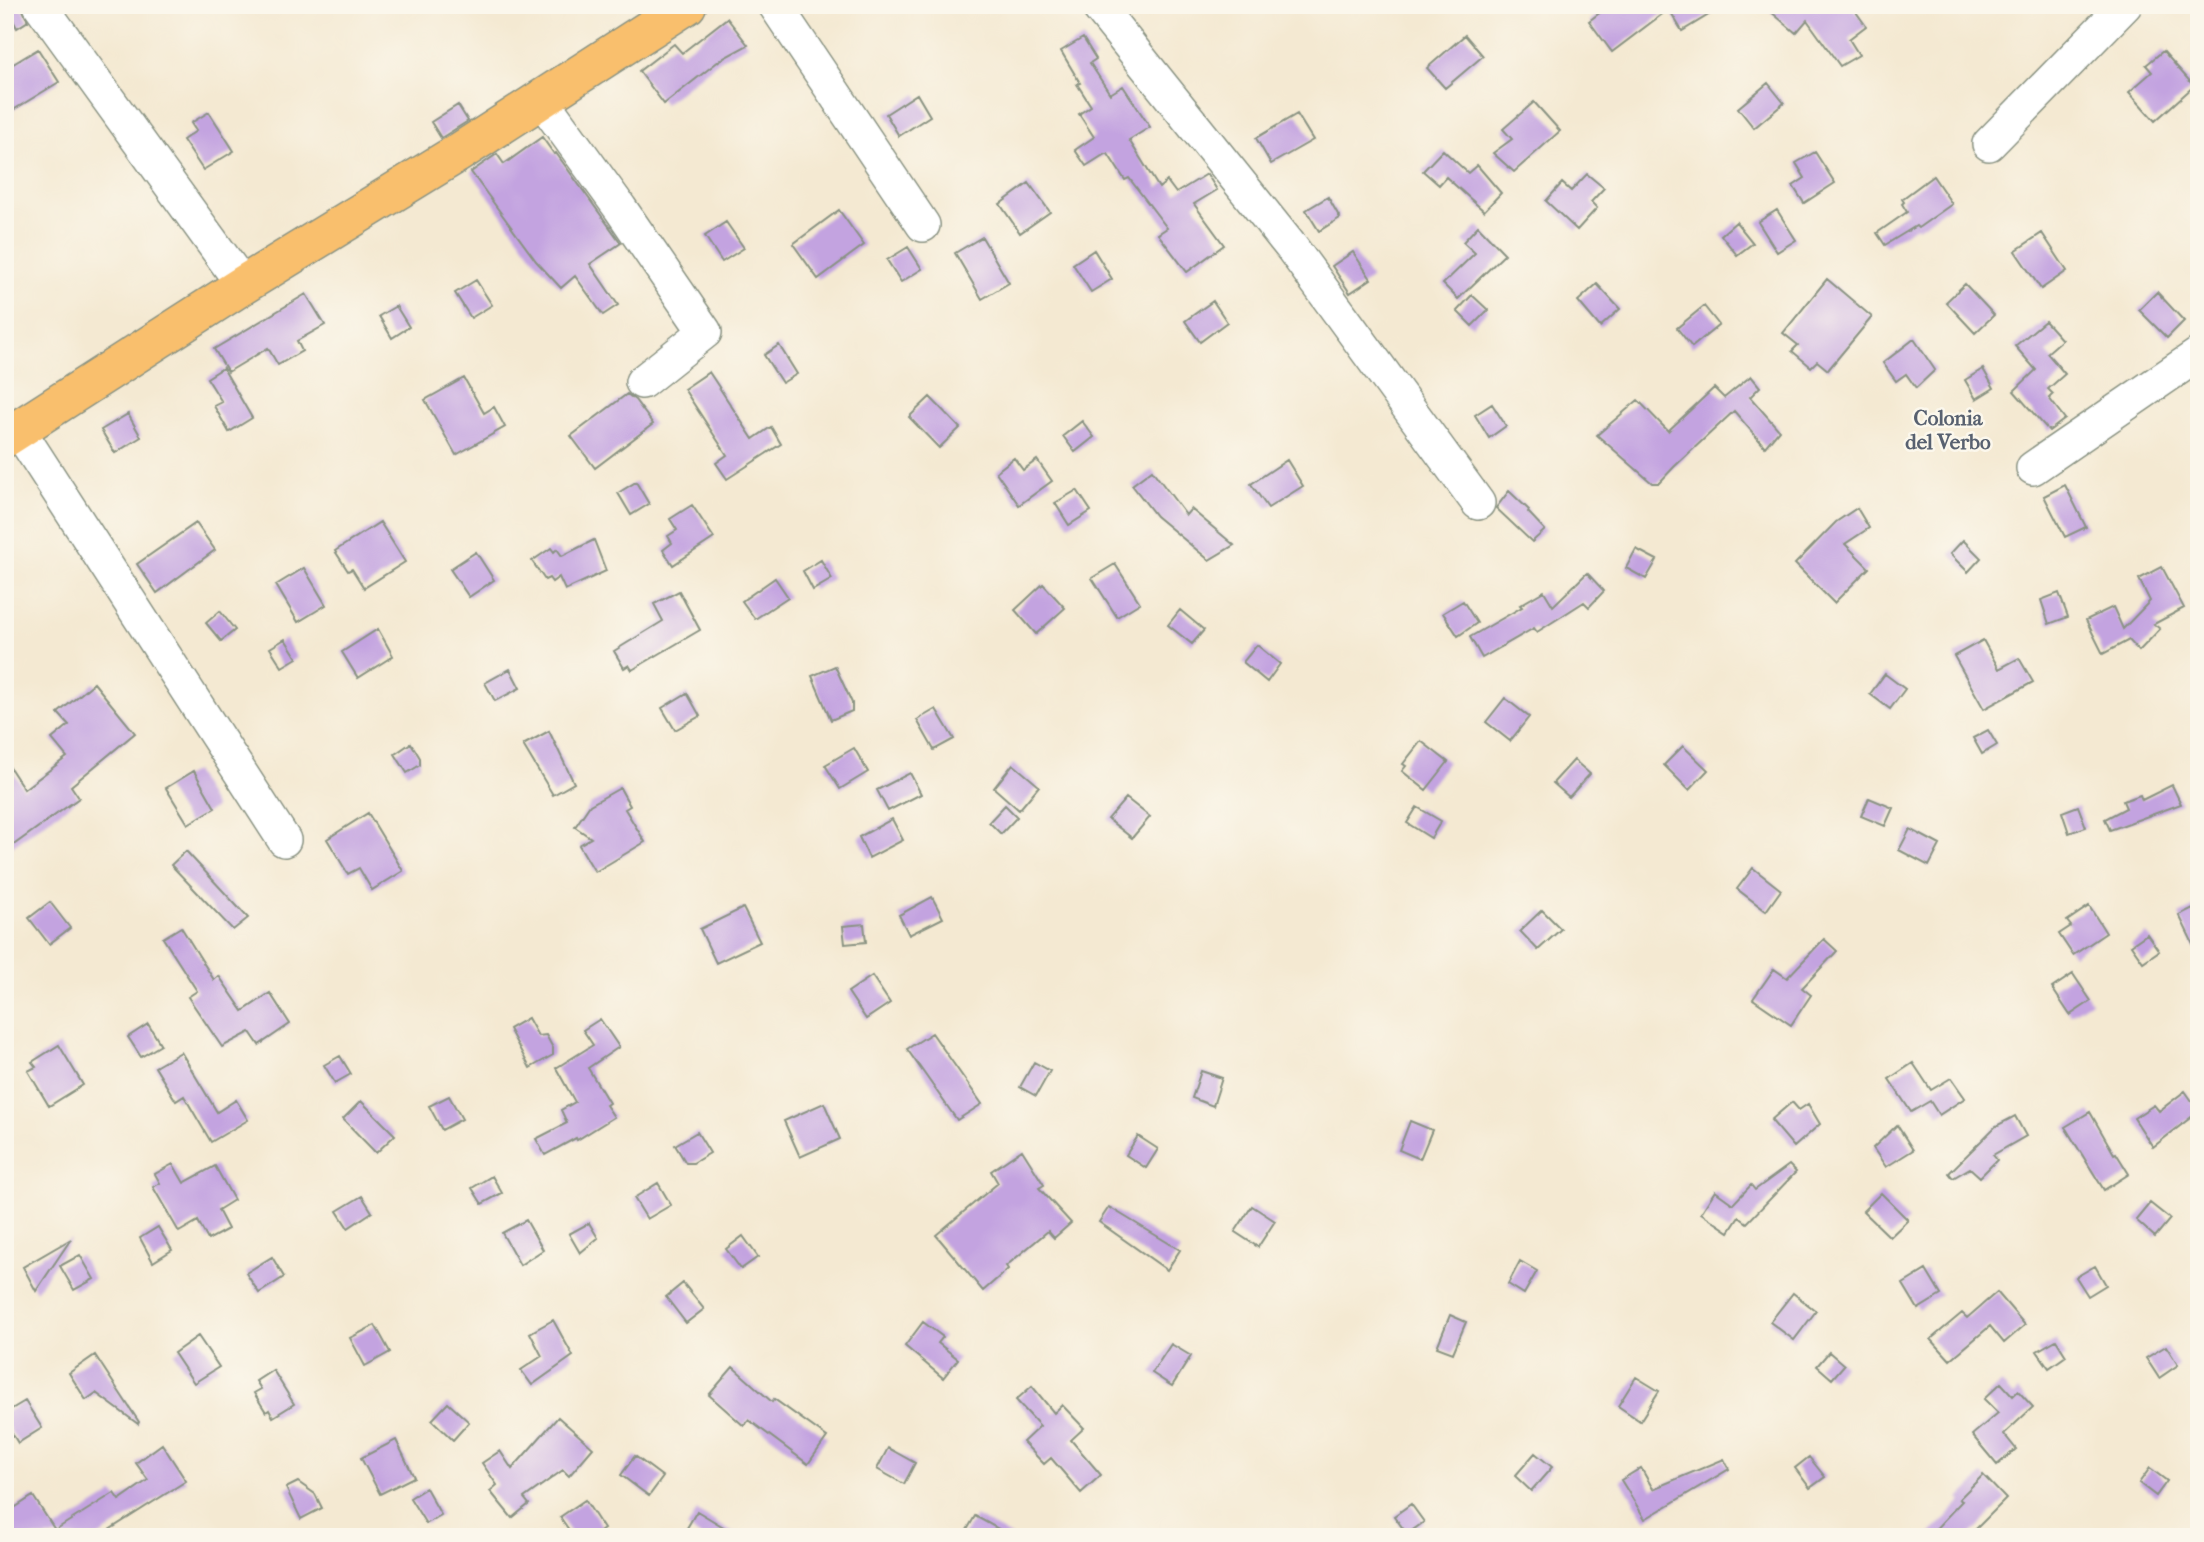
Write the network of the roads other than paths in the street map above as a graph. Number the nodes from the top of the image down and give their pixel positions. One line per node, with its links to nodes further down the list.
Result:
1 (40, 5): 9 (street)
2 (775, 5): 8 (street)
3 (1097, 5): 14 (street)
4 (2125, 5): 7 (street)
5 (684, 6): 6 (highway)
6 (541, 99): 9 (highway); 11 (street)
7 (1990, 144)
8 (923, 225)
9 (243, 285): 12 (highway)
10 (2199, 354): 13 (street)
11 (642, 382)
12 (12, 433): 15 (street)
13 (2033, 468)
14 (1478, 503)
15 (284, 839)

